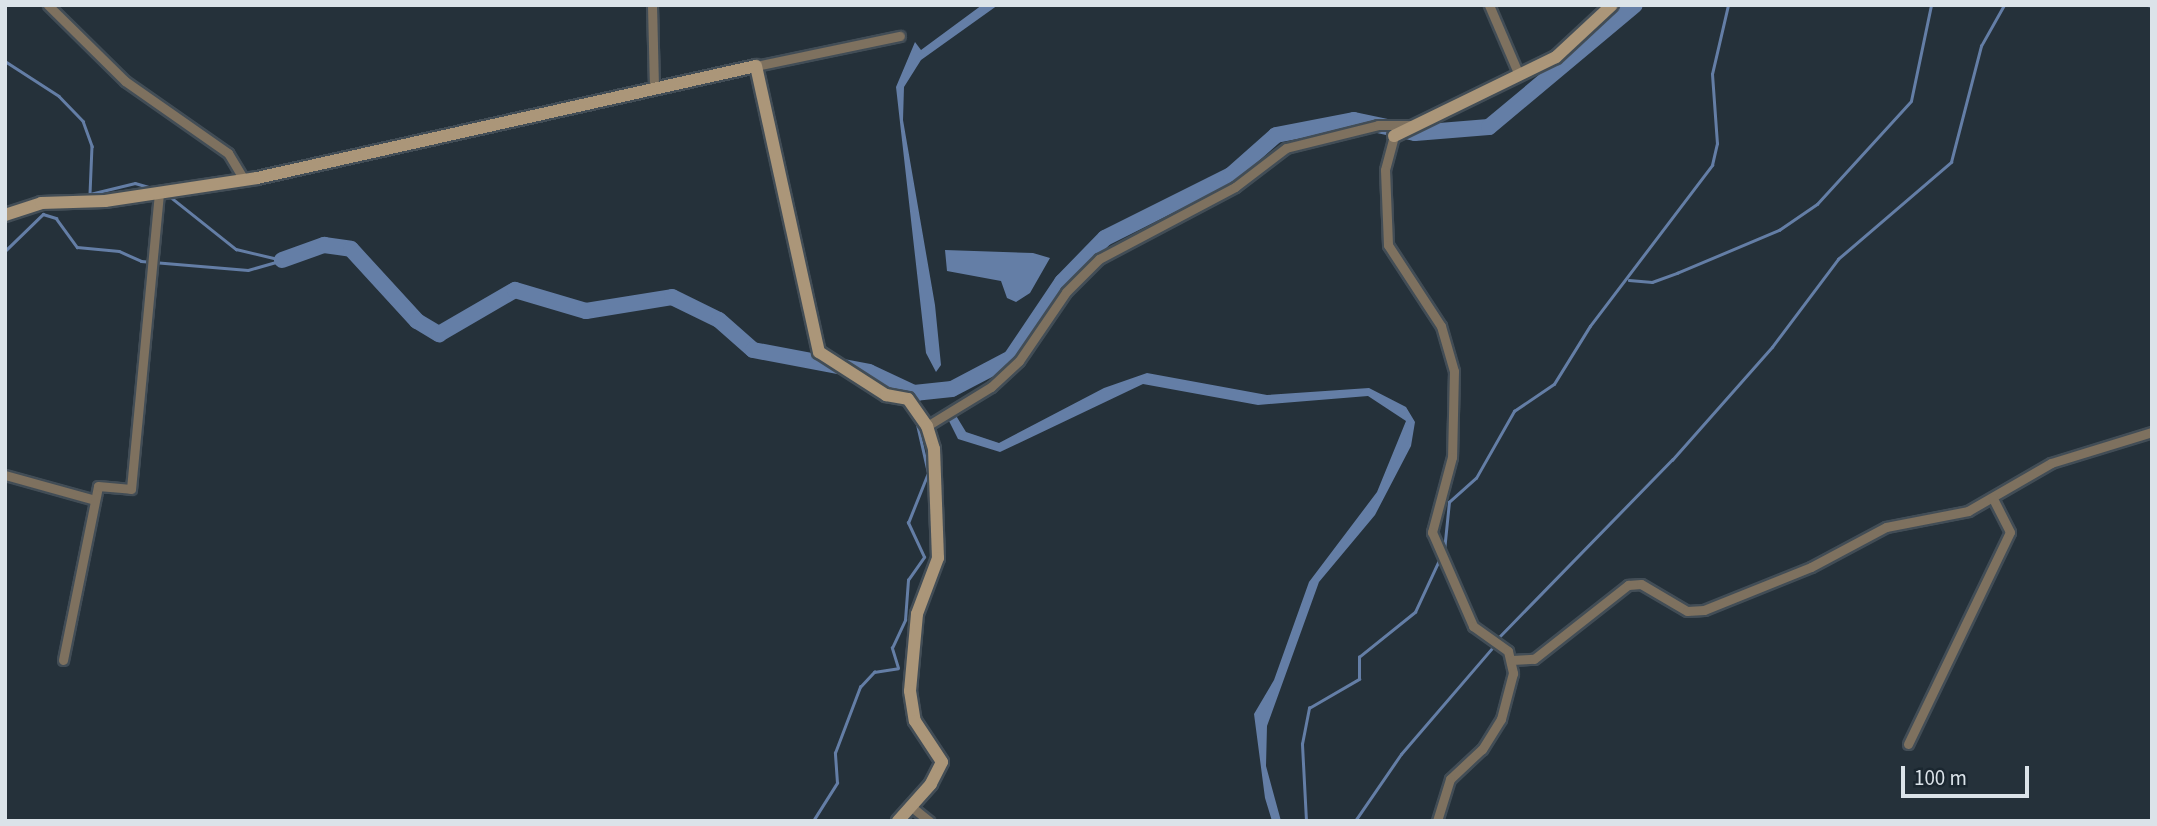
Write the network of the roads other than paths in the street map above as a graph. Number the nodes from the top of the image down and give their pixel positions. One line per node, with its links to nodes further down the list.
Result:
1 (48, 5): 11 (street)
2 (652, 5): 8 (street)
3 (1489, 5): 7 (street)
4 (1612, 5): 7 (street)
5 (900, 36): 6 (street)
6 (756, 66): 8 (street); 14 (street)
7 (1519, 75): 9 (street)
8 (654, 89): 11 (street)
9 (1411, 125): 10 (street); 14 (street)
10 (1394, 136): 20 (street)
11 (243, 178): 12 (street)
12 (159, 193): 13 (street); 18 (street)
13 (5, 215)
14 (927, 426): 22 (street)
15 (2152, 432): 17 (street)
16 (5, 475): 18 (street)
17 (1993, 498): 20 (street); 21 (street)
18 (95, 500): 19 (street)
19 (63, 660)
20 (1512, 660): 25 (street)
21 (1908, 744)
22 (913, 807): 23 (street); 24 (street)
23 (898, 821)
24 (929, 821)
25 (1437, 821)

